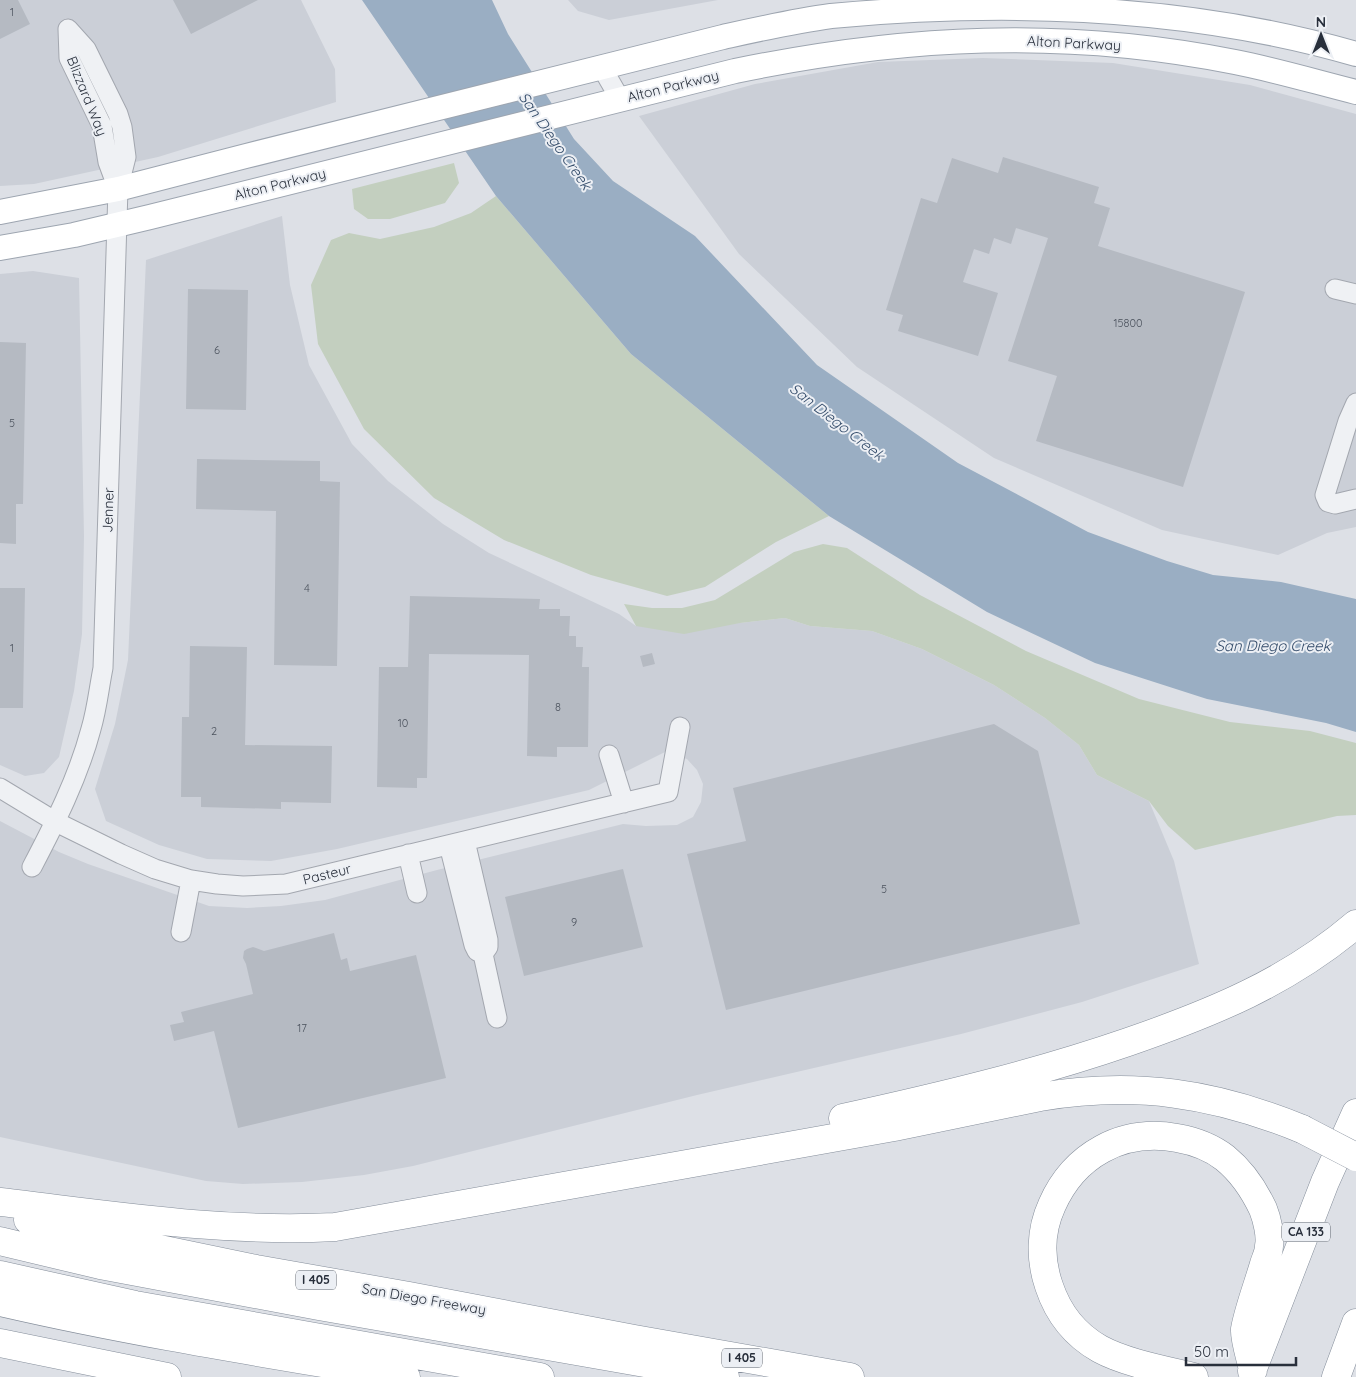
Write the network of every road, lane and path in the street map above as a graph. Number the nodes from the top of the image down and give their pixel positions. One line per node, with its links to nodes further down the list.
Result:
1 (1356, 54): 2 (main road)
2 (601, 66): 4 (street); 5 (main road)
3 (1356, 92): 4 (main road, Alton Parkway)
4 (620, 99): 7 (main road, Alton Parkway)
5 (118, 189): 5 (street, Blizzard Way); 6 (main road); 7 (street, Jenner)
6 (0, 212)
7 (117, 224): 8 (main road, Alton Parkway); 17 (street, Jenner)
8 (0, 248)
9 (1335, 290): 10 (street)
10 (1356, 294)
11 (1356, 403): 12 (street)
12 (1356, 499)
13 (680, 727): 16 (street, Pasteur)
14 (609, 755): 16 (street)
15 (0, 788): 17 (street, Pasteur)
16 (624, 803): 18 (street, Pasteur)
17 (56, 822): 20 (street, Jenner); 21 (street, Pasteur)
18 (457, 843): 19 (street, Pasteur); 25 (street)
19 (408, 854): 21 (street, Pasteur); 22 (street)
20 (32, 867)
21 (192, 880): 24 (street)
22 (418, 893)
23 (1356, 924): 30 (highway)
24 (181, 932)
25 (497, 1018)
26 (1356, 1113): 36 (highway, CA 133)
27 (1356, 1157): 30 (highway, bridge)
28 (0, 1202): 30 (highway)
29 (0, 1213): 44 (highway, San Diego Freeway / I 405)
30 (335, 1227)
31 (0, 1241): 43 (highway)
32 (0, 1275): 42 (highway)
33 (0, 1302): 41 (highway)
34 (1356, 1323): 38 (highway)
35 (0, 1343): 37 (highway)
36 (1253, 1363): 45 (highway)
37 (123, 1369): 39 (highway); 40 (highway)
38 (1337, 1374)
39 (151, 1377)
40 (167, 1377)
41 (406, 1377)
42 (540, 1377)
43 (725, 1377)
44 (850, 1377)
45 (1194, 1377)

